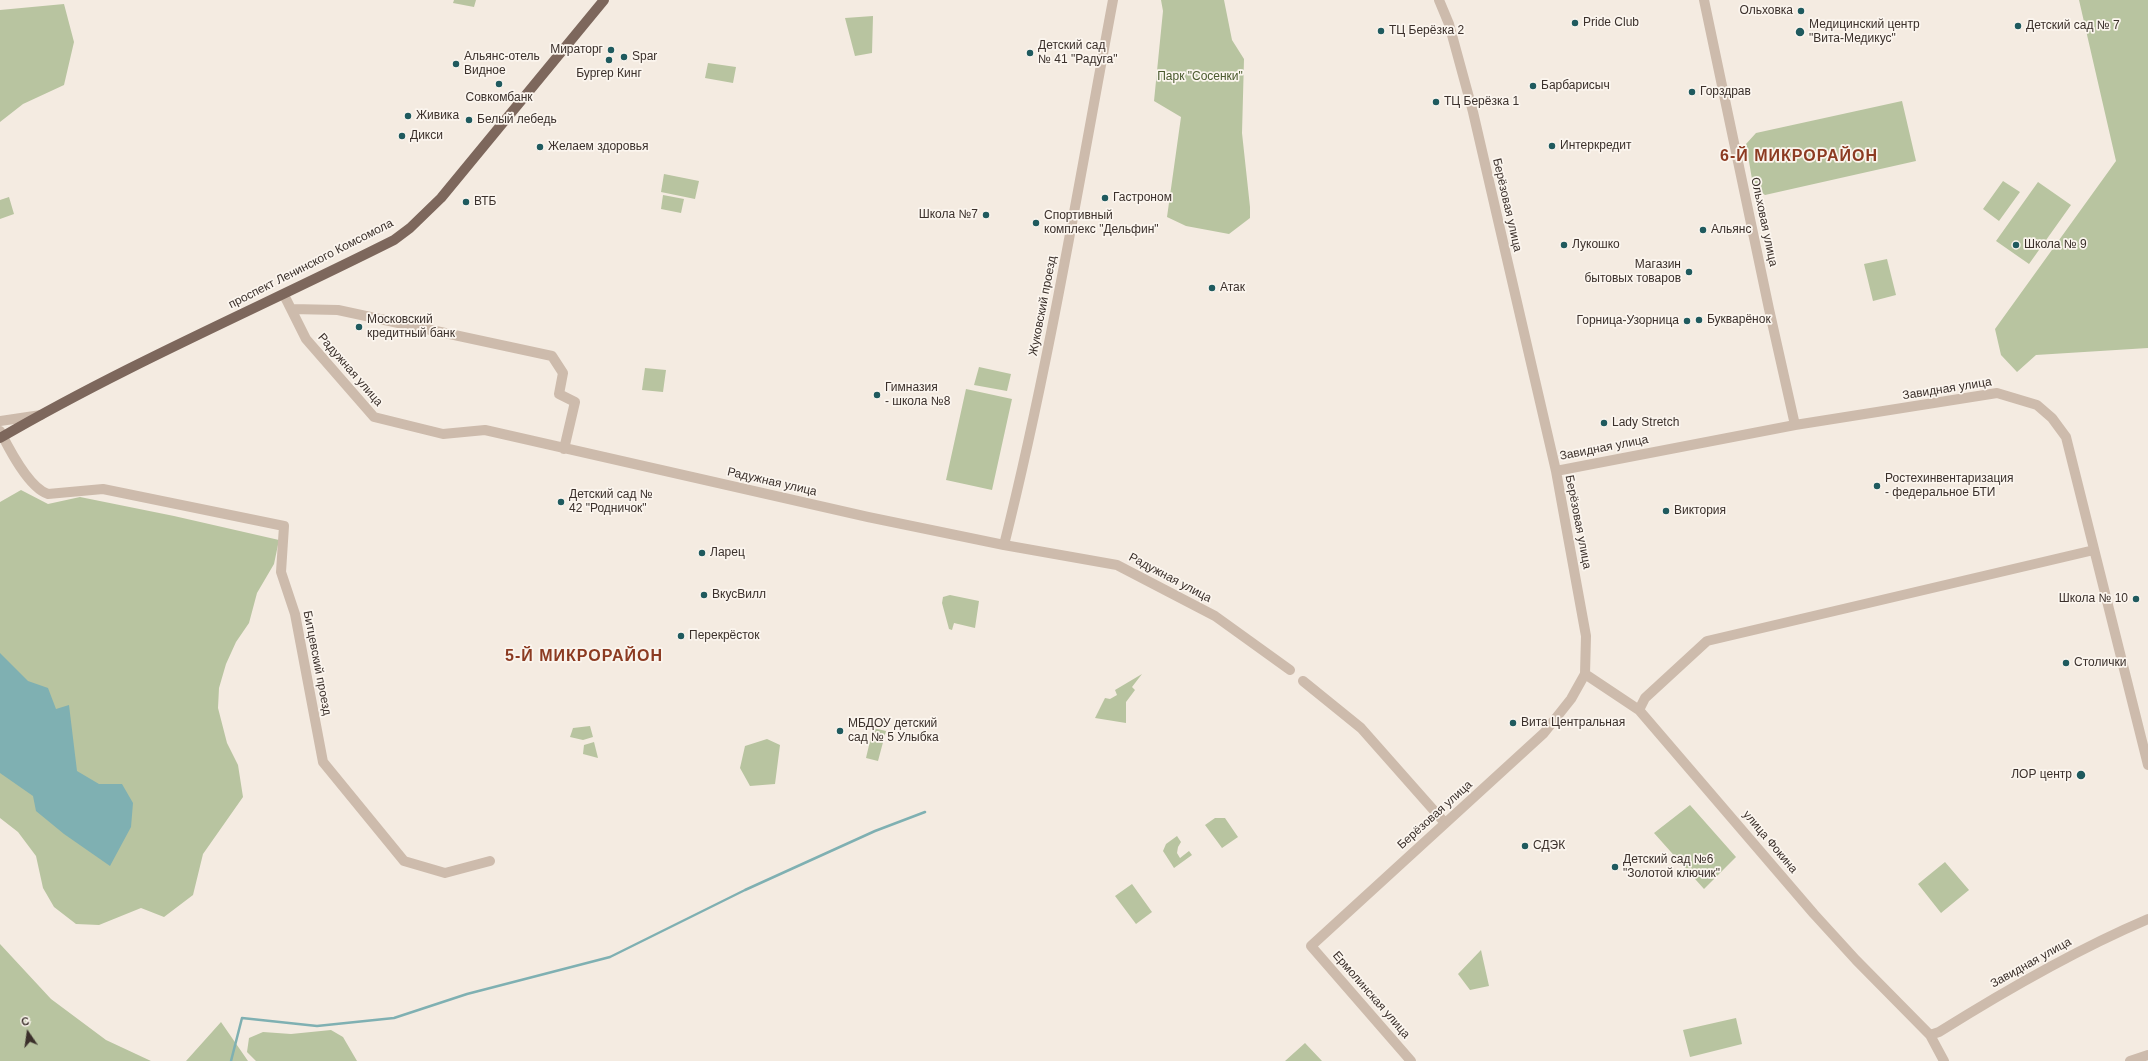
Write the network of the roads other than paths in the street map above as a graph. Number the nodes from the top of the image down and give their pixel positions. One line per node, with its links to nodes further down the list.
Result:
1 (604, 0): 5 (main road, проспект Ленинского Комсомола)
2 (1113, 0): 13 (street, Жуковский проезд)
3 (1439, 0): 12 (street, Берёзовая улица)
4 (1704, 0): 9 (street, Ольховая улица)
5 (284, 295): 6 (street, Радужная улица); 7 (main road, проспект Ленинского Комсомола)
6 (292, 309): 11 (street, Радужная улица); 11 (street)
7 (42, 414): 8 (street); 10 (main road, проспект Ленинского Комсомола)
8 (0, 421)
9 (1796, 425): 12 (street, Завидная улица); 14 (street, Завидная улица)
10 (1, 435): 21 (street, Битцевский проезд)
11 (564, 449): 13 (street, Радужная улица)
12 (1556, 471): 16 (street, Берёзовая улица)
13 (1004, 545): 15 (street, Радужная улица)
14 (2094, 550): 18 (street); 19 (street, Завидная улица)
15 (1290, 670)
16 (1585, 674): 18 (street, улица Фокина); 20 (street, Берёзовая улица)
17 (1303, 681): 20 (street)
18 (1639, 710): 24 (street, улица Фокина)
19 (2148, 765)
20 (1445, 823): 23 (street, Берёзовая улица)
21 (490, 862)
22 (2148, 919): 24 (street, Завидная улица)
23 (1311, 946): 26 (street, Ермолинская улица)
24 (1930, 1035): 27 (street, улица Фокина)
25 (2148, 1055): 28 (street)
26 (1411, 1061)
27 (1944, 1061)
28 (2130, 1061)

